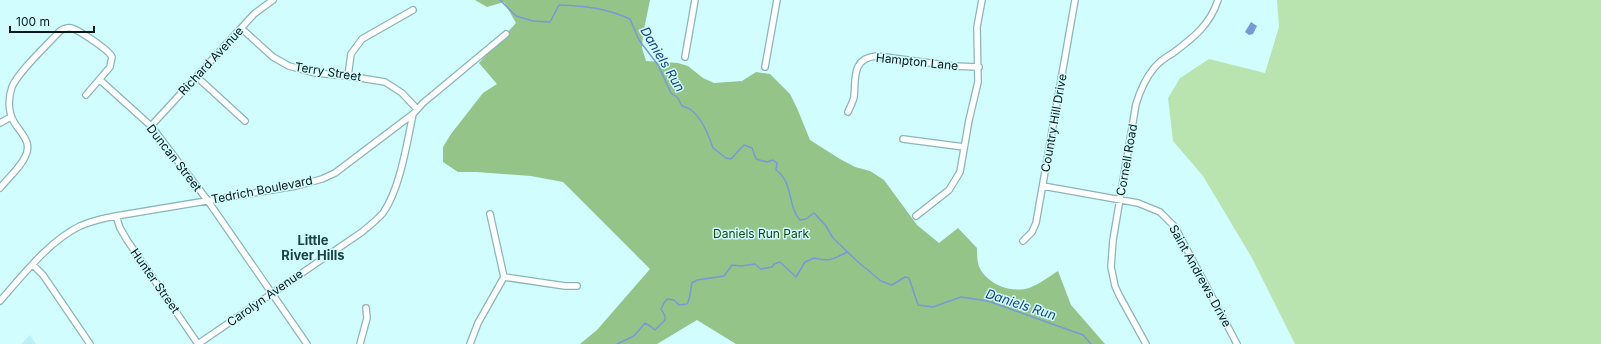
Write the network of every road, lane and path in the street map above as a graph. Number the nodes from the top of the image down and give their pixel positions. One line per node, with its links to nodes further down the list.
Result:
1 (274, 0): 8 (street, Richard Avenue)
2 (695, 0): 10 (street)
3 (777, 0): 11 (street)
4 (982, 0): 12 (street)
5 (1075, 0): 26 (street, Country Hill Drive)
6 (1218, 0): 28 (street, Cornell Road)
7 (413, 10): 13 (street)
8 (241, 28): 13 (street, Terry Street); 14 (street, Richard Avenue)
9 (506, 34): 17 (street, Tedrich Boulevard)
10 (686, 57)
11 (765, 67)
12 (978, 67): 18 (street, Hampton Lane); 25 (street)
13 (348, 76): 17 (street, Terry Street)
14 (197, 77): 21 (street); 23 (street, Richard Avenue)
15 (100, 80): 16 (street); 20 (street); 23 (street, Duncan Street)
16 (86, 95)
17 (417, 109): 19 (street, Tedrich Boulevard)
18 (848, 112)
19 (413, 114): 29 (street, Tedrich Boulevard); 37 (street, Carolyn Avenue)
20 (11, 117): 22 (street); 27 (street)
21 (245, 121)
22 (0, 123)
23 (151, 126): 29 (street, Duncan Street)
24 (903, 139): 25 (street)
25 (964, 147): 32 (street)
26 (1043, 186): 28 (street, Saint Andrews Drive); 33 (street, Country Hill Drive)
27 (0, 188)
28 (1120, 199): 45 (street, Cornell Road); 46 (street, Saint Andrews Drive)
29 (208, 200): 31 (street, Tedrich Boulevard); 37 (street, Duncan Street)
30 (490, 214): 35 (street)
31 (116, 216): 34 (street, Tedrich Boulevard); 41 (street, Hunter Street)
32 (916, 216)
33 (1023, 241)
34 (33, 265): 38 (street, Tedrich Boulevard); 40 (street)
35 (504, 277): 36 (street); 44 (street)
36 (577, 286)
37 (272, 293): 41 (street, Carolyn Avenue); 42 (street, Duncan Street)
38 (0, 301)
39 (366, 308): 43 (street)
40 (90, 344)
41 (198, 344)
42 (307, 344)
43 (360, 344)
44 (470, 344)
45 (1146, 344)
46 (1237, 344)

